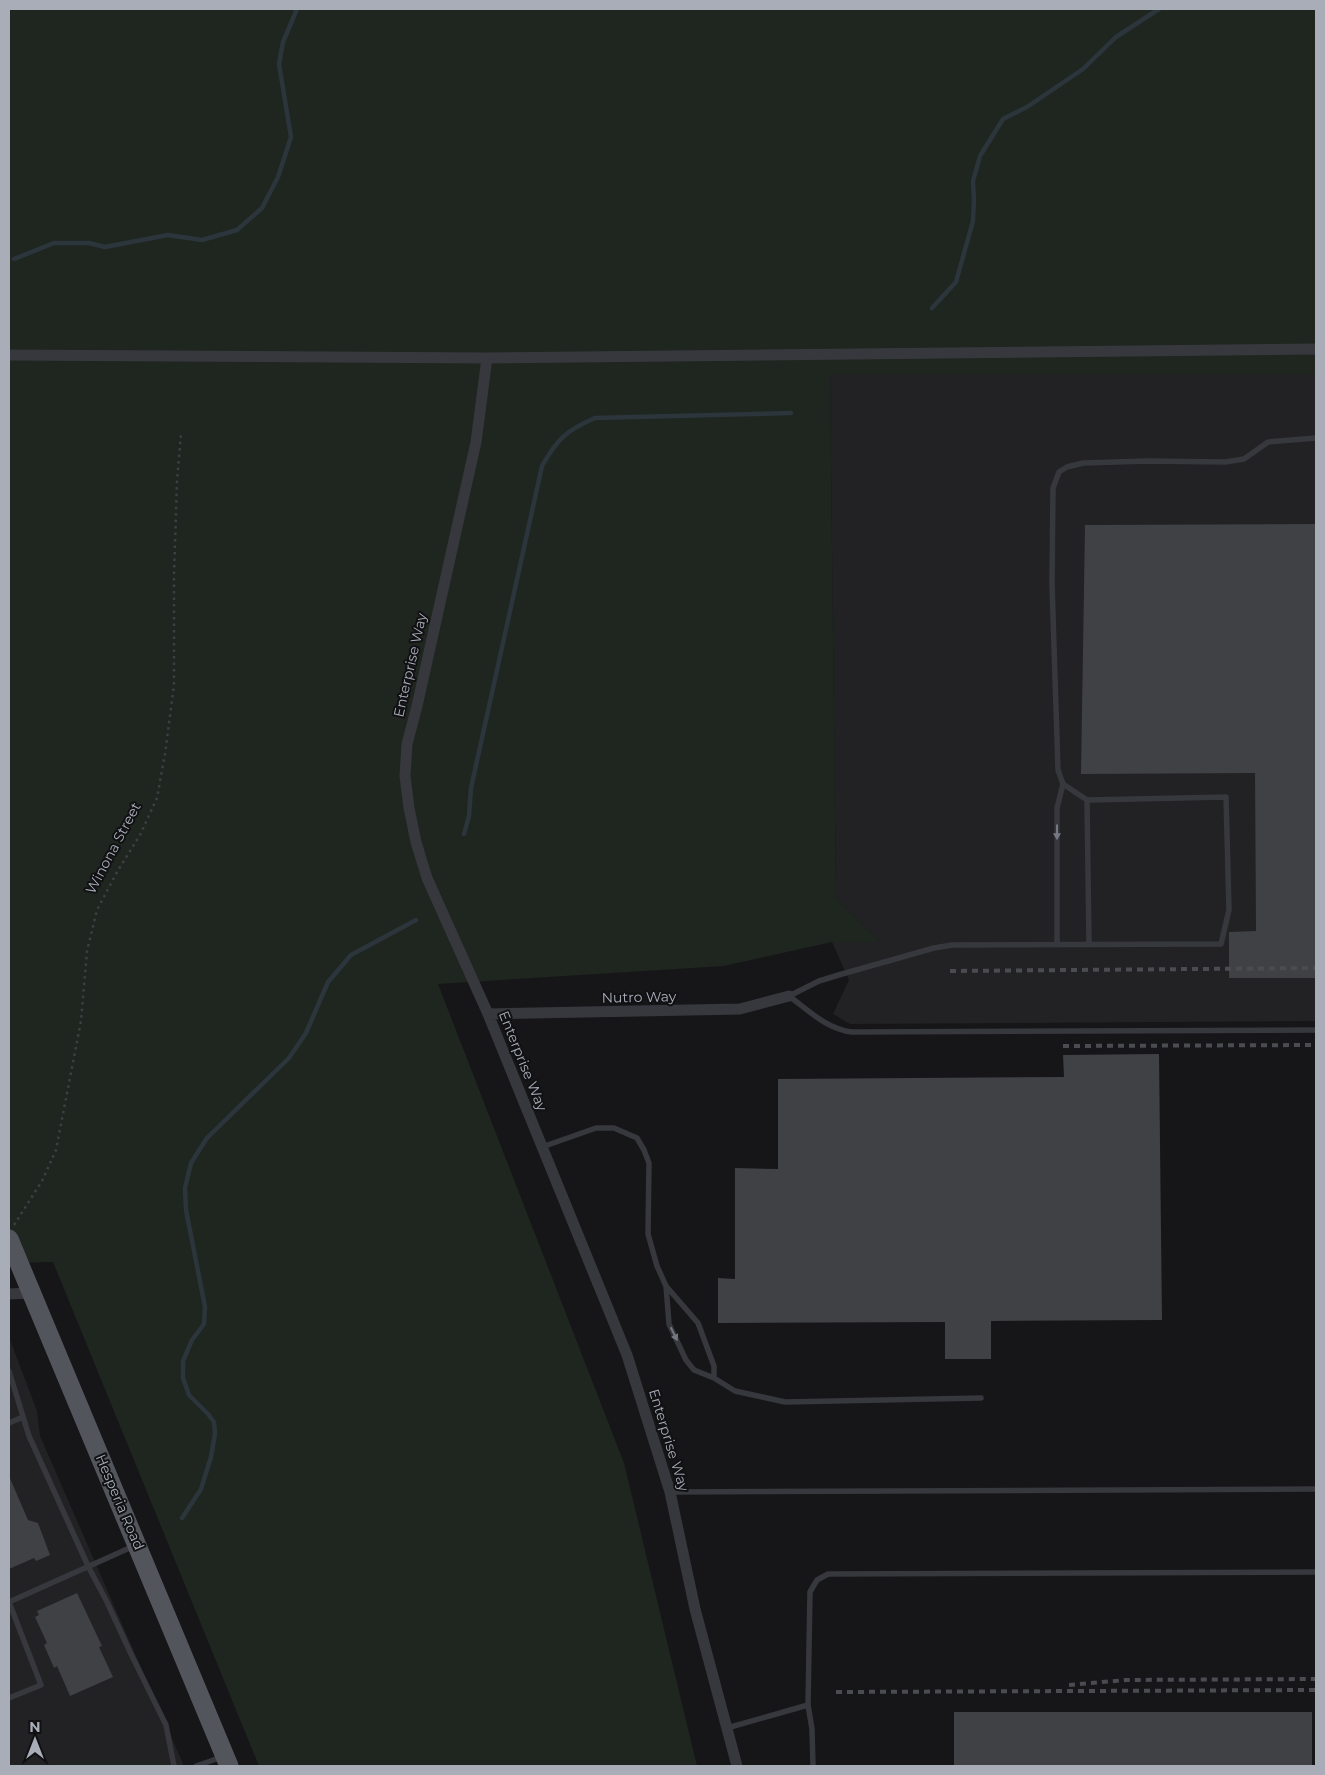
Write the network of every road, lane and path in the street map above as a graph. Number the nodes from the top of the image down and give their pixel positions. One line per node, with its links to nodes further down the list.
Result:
1 (1316, 349): 3 (street)
2 (9, 355): 3 (street)
3 (487, 358): 11 (street, Enterprise Way)
4 (181, 434): 14 (path, Winona Street)
5 (1316, 438): 6 (lane)
6 (1063, 784): 7 (lane); 8 (lane, one-way to 8)
7 (1087, 800): 9 (lane); 9 (lane)
8 (1058, 944): 9 (lane); 10 (lane)
9 (1089, 944)
10 (789, 996): 11 (street, Nutro Way); 12 (lane)
11 (488, 1014): 13 (street, Enterprise Way)
12 (1316, 1030)
13 (542, 1147): 15 (lane); 24 (street, Enterprise Way)
14 (11, 1232): 16 (main road, Hesperia Road)
15 (666, 1286): 19 (lane); 19 (lane, one-way to 19)
16 (31, 1293): 17 (street); 25 (main road, Hesperia Road)
17 (9, 1294)
18 (9, 1371): 21 (lane)
19 (714, 1378): 20 (lane)
20 (980, 1398)
21 (23, 1417): 22 (lane); 26 (lane)
22 (9, 1423)
23 (1316, 1490): 24 (lane)
24 (670, 1492): 31 (street, Enterprise Way)
25 (138, 1544): 26 (lane); 32 (main road, Hesperia Road)
26 (88, 1566): 28 (lane); 33 (lane)
27 (1316, 1572): 30 (lane)
28 (9, 1602): 29 (lane)
29 (9, 1698)
30 (808, 1706): 31 (lane); 36 (lane)
31 (727, 1728): 35 (street, Enterprise Way)
32 (228, 1761): 34 (lane)
33 (174, 1766)
34 (196, 1766)
35 (736, 1766)
36 (813, 1766)

